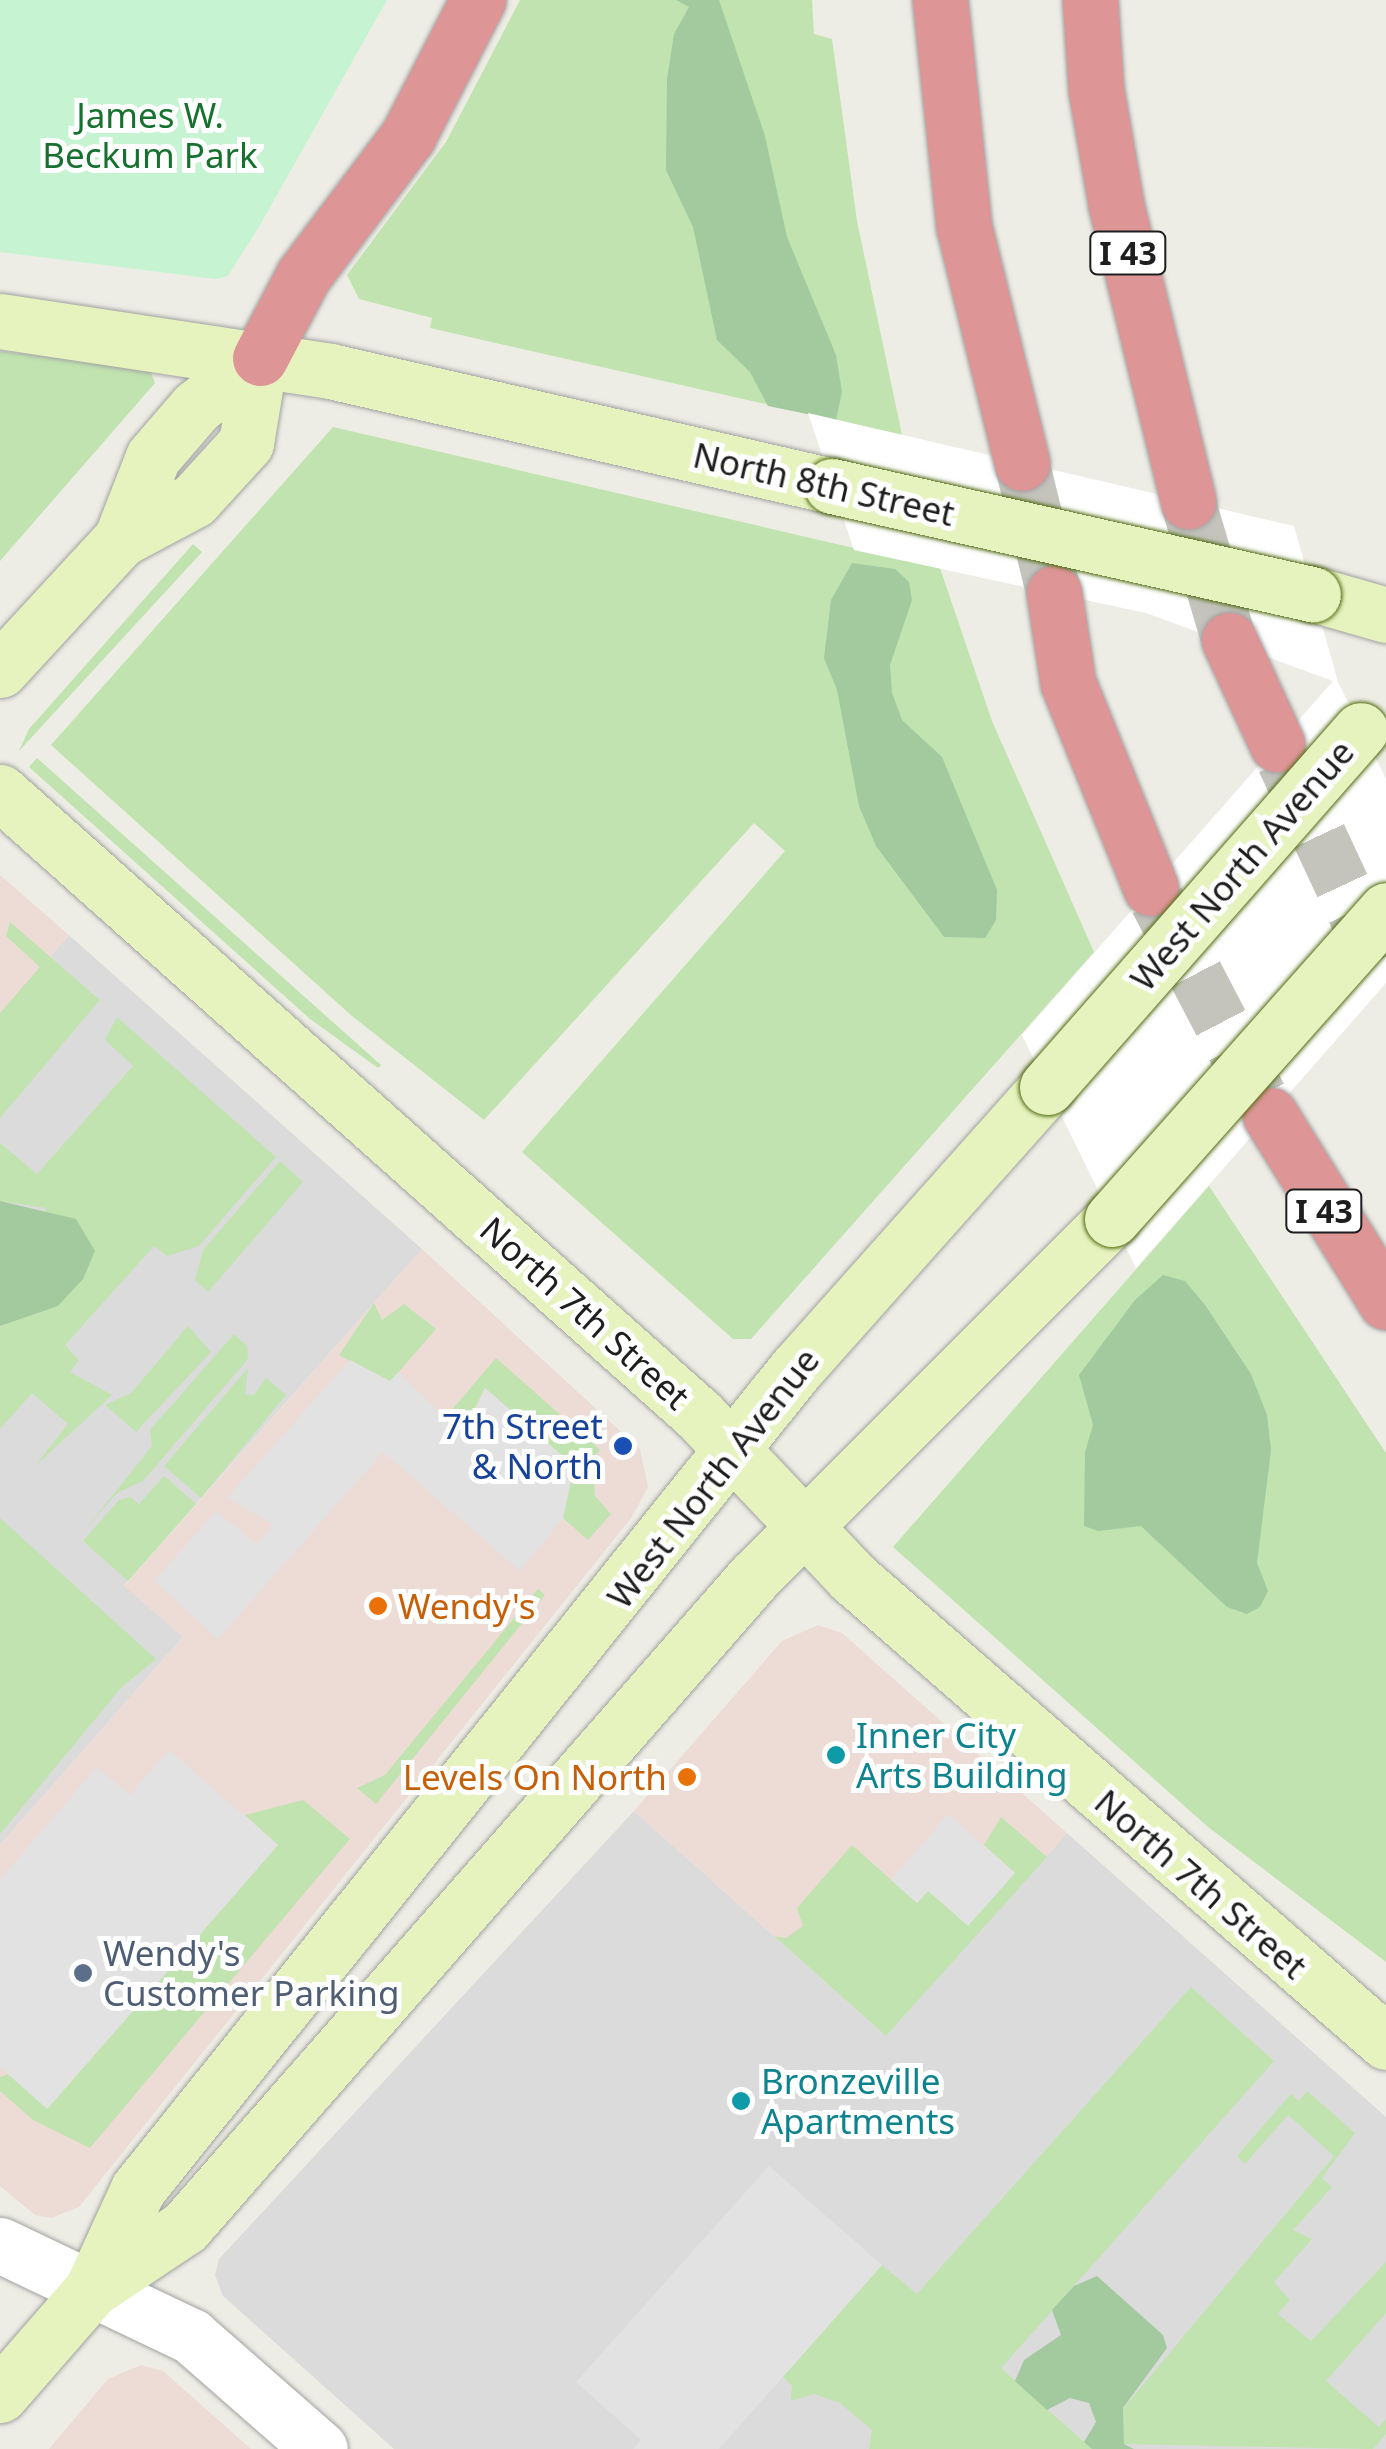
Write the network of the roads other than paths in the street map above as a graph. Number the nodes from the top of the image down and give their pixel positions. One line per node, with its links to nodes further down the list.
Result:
1 (478, 0): 5 (highway)
2 (940, 0): 6 (highway)
3 (1090, 0): 7 (highway, I 43)
4 (0, 321): 5 (main road, North 8th Street)
5 (260, 358): 9 (main road, North 8th Street, bridge); 11 (main road)
6 (1022, 463)
7 (1188, 501)
8 (1054, 593): 15 (highway)
9 (1386, 615)
10 (1229, 640): 13 (highway)
11 (0, 670)
12 (1374, 718): 19 (main road, West North Avenue, bridge)
13 (1277, 744)
14 (5, 803): 19 (main road, North 7th Street)
15 (1151, 888)
16 (1386, 910): 20 (main road, West North Avenue, bridge)
17 (1270, 1116): 18 (highway, I 43)
18 (1386, 1302)
19 (733, 1450): 20 (main road, North 7th Street); 23 (main road, West North Avenue)
20 (805, 1526): 21 (main road, North 7th Street); 23 (main road, West North Avenue)
21 (1386, 2042)
22 (0, 2245): 23 (street)
23 (92, 2289): 24 (main road, West North Avenue); 25 (street)
24 (0, 2395)
25 (320, 2449)

